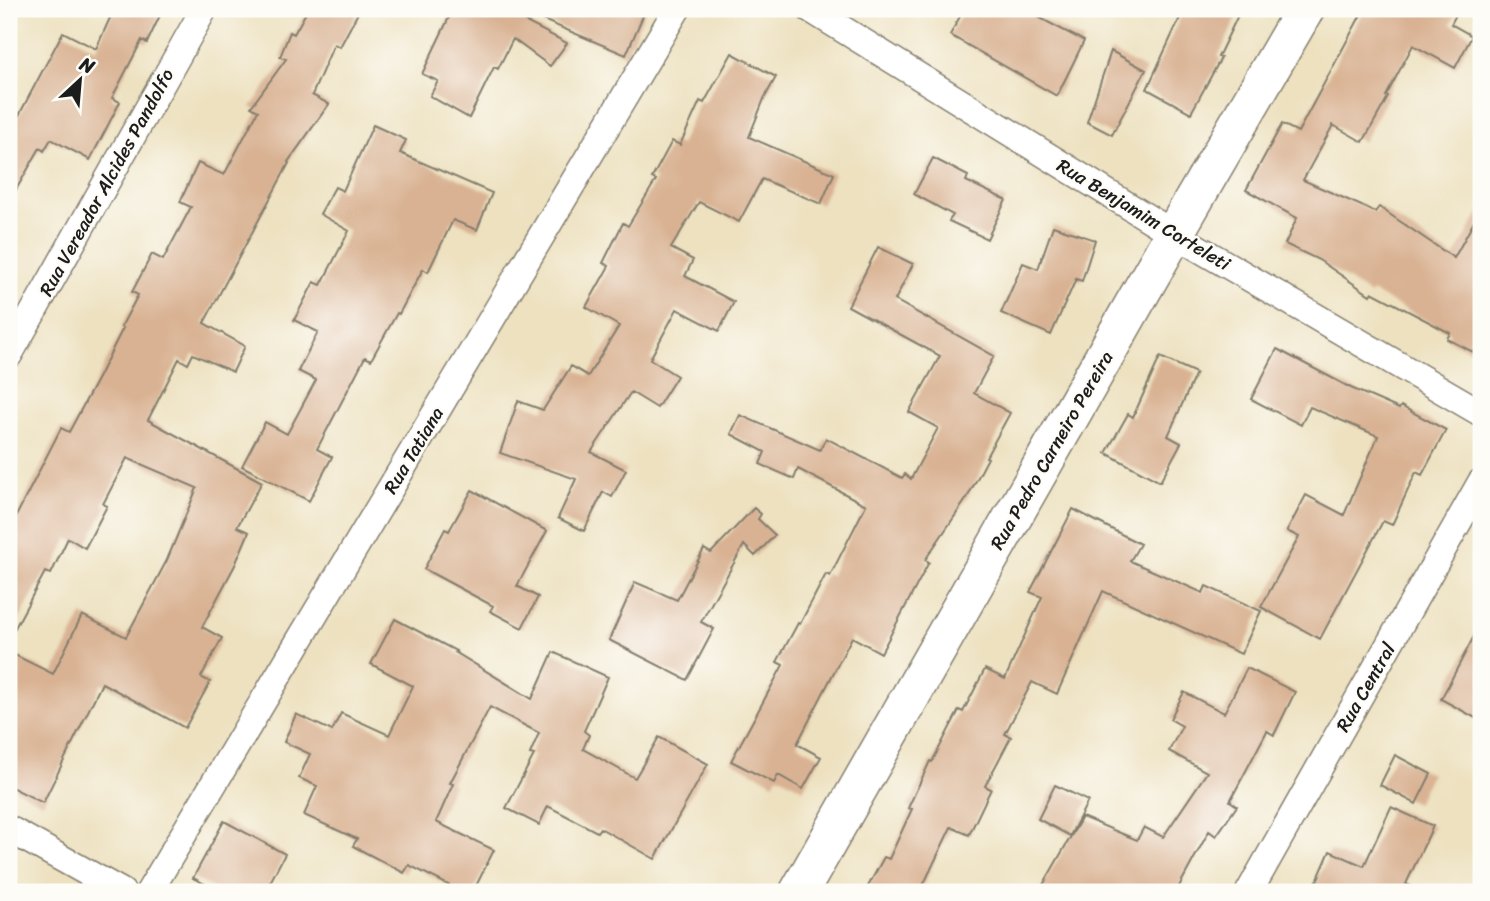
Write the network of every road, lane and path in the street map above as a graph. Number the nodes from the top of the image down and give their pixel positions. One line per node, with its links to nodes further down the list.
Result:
1 (204, 9): 6 (street, Rua Vereador Alcides Pandolfo)
2 (677, 9): 11 (street, Rua Tatiana)
3 (810, 9): 5 (street, Rua Benjamim Corteleti)
4 (1305, 9): 5 (street, Rua Pedro Carneiro Pereira)
5 (1174, 234): 7 (street, Rua Benjamim Corteleti); 12 (street, Rua Pedro Carneiro Pereira)
6 (9, 355)
7 (1481, 413)
8 (1481, 482): 13 (street, Rua Central)
9 (9, 829): 10 (street)
10 (122, 892)
11 (149, 892)
12 (799, 892)
13 (1249, 892)

